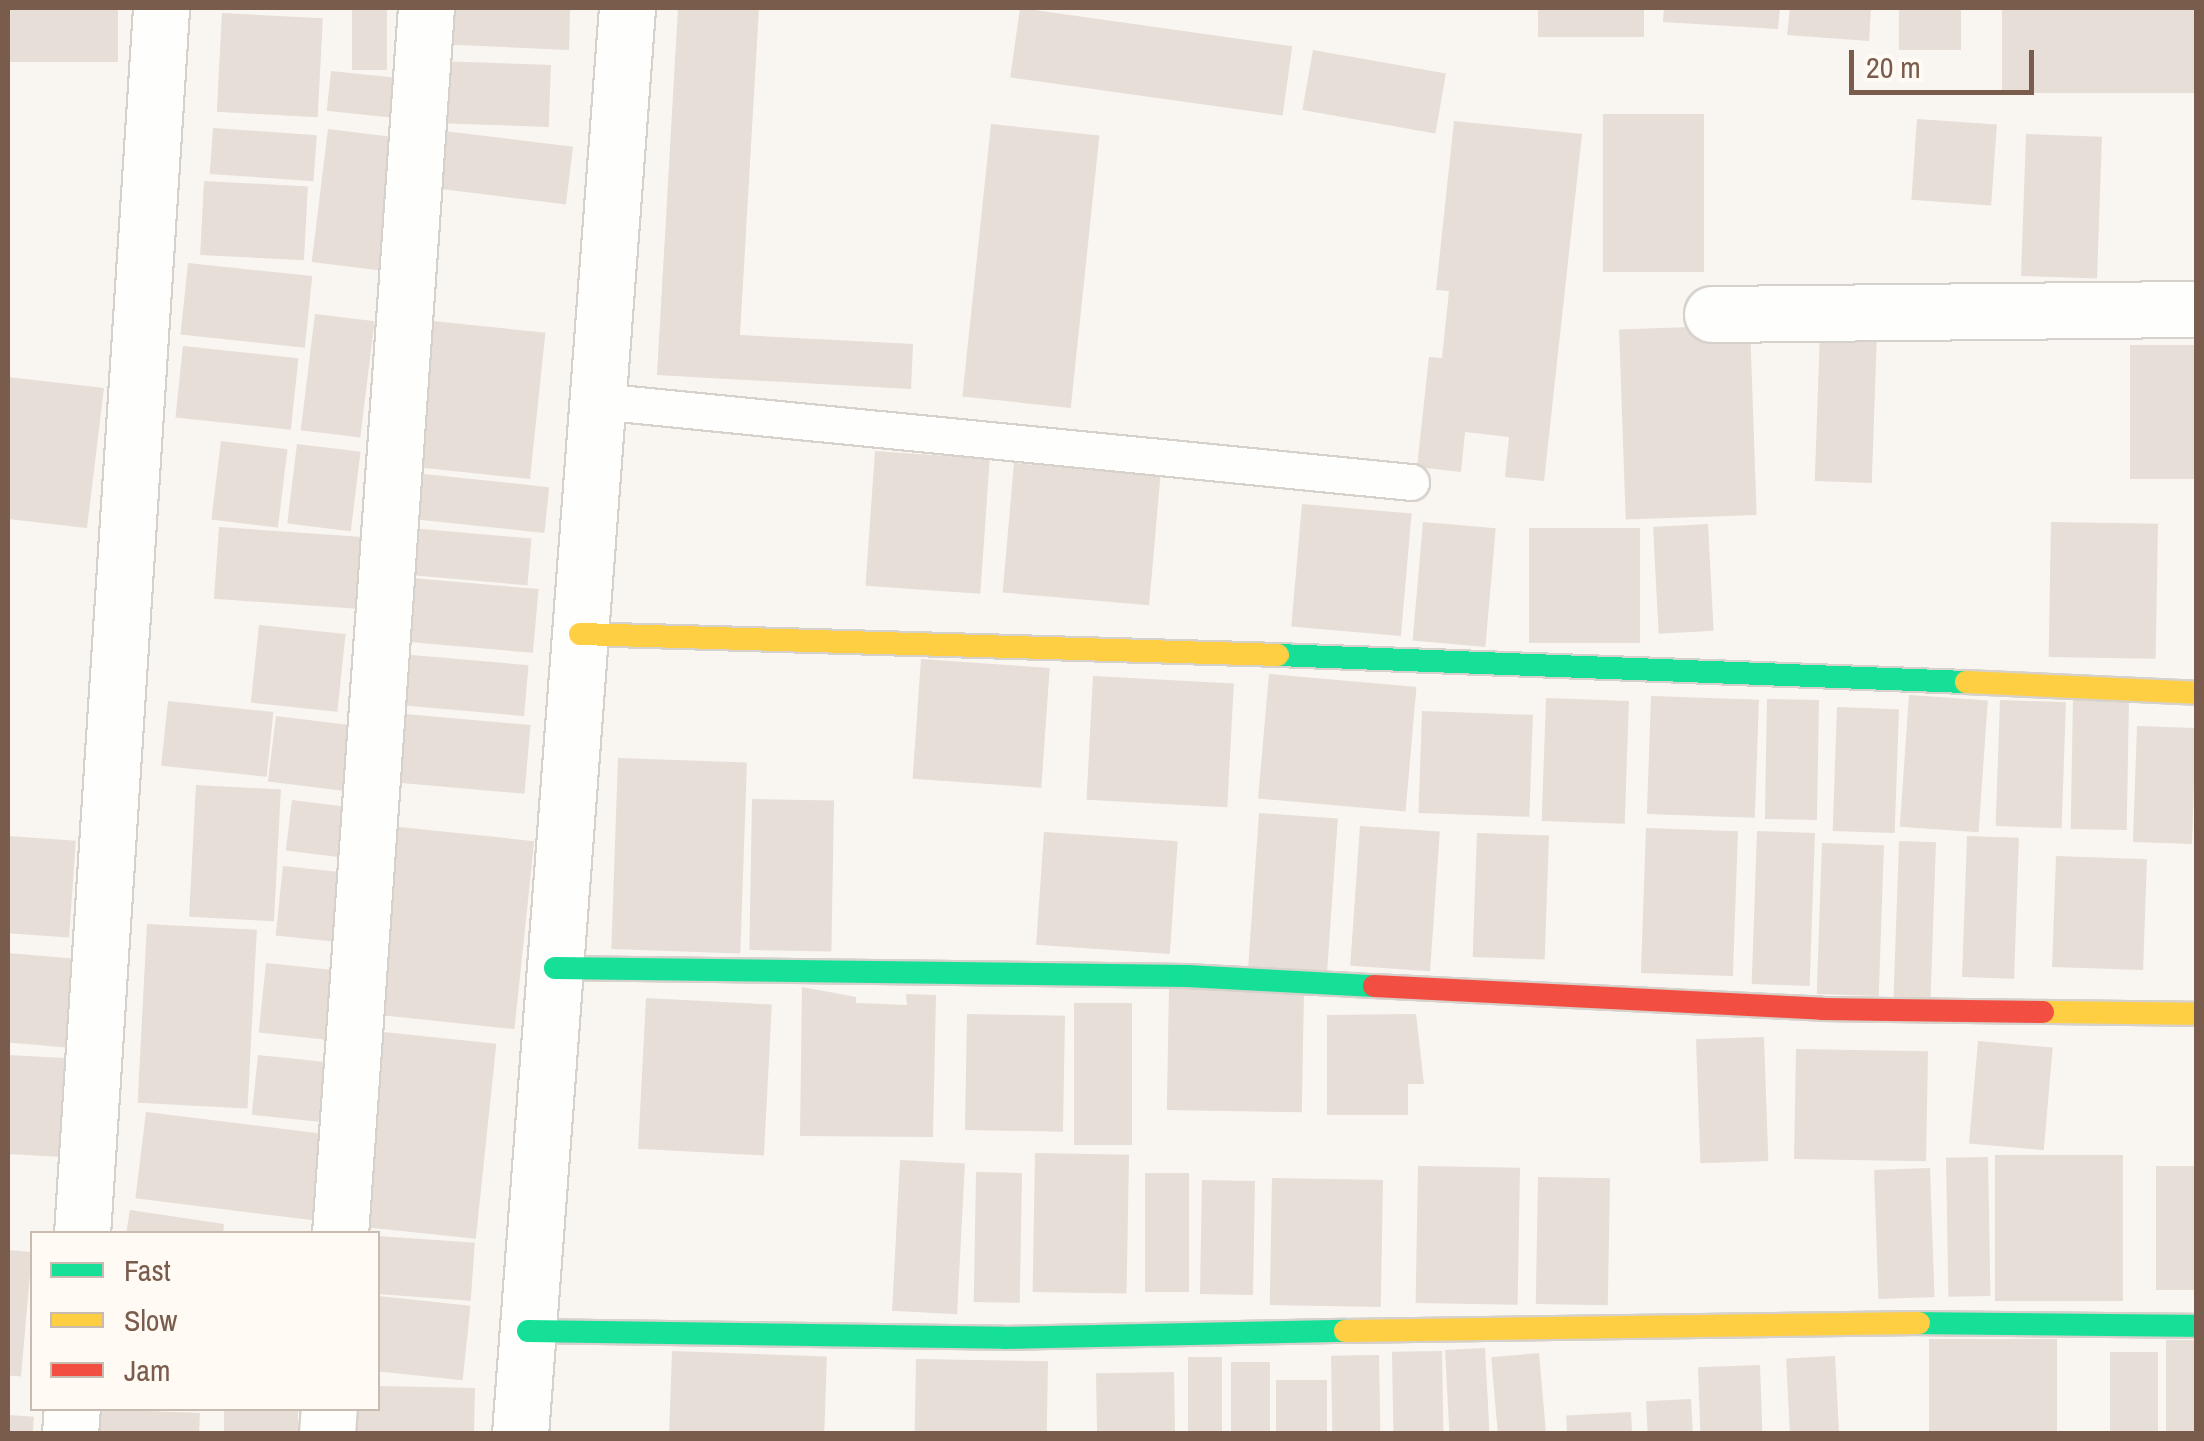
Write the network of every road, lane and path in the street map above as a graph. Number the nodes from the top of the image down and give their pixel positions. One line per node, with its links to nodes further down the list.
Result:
1 (161, 8): 12 (street)
2 (426, 8): 13 (street)
3 (627, 8): 6 (street)
4 (2196, 309): 5 (street)
5 (1712, 314)
6 (598, 401): 7 (lane); 8 (street)
7 (1411, 482)
8 (580, 634): 9 (street); 10 (street)
9 (2196, 693)
10 (555, 968): 11 (street); 15 (street)
11 (2196, 1014)
12 (82, 1231)
13 (340, 1231)
14 (2196, 1326): 15 (street)
15 (528, 1331): 16 (street)
16 (520, 1434)

